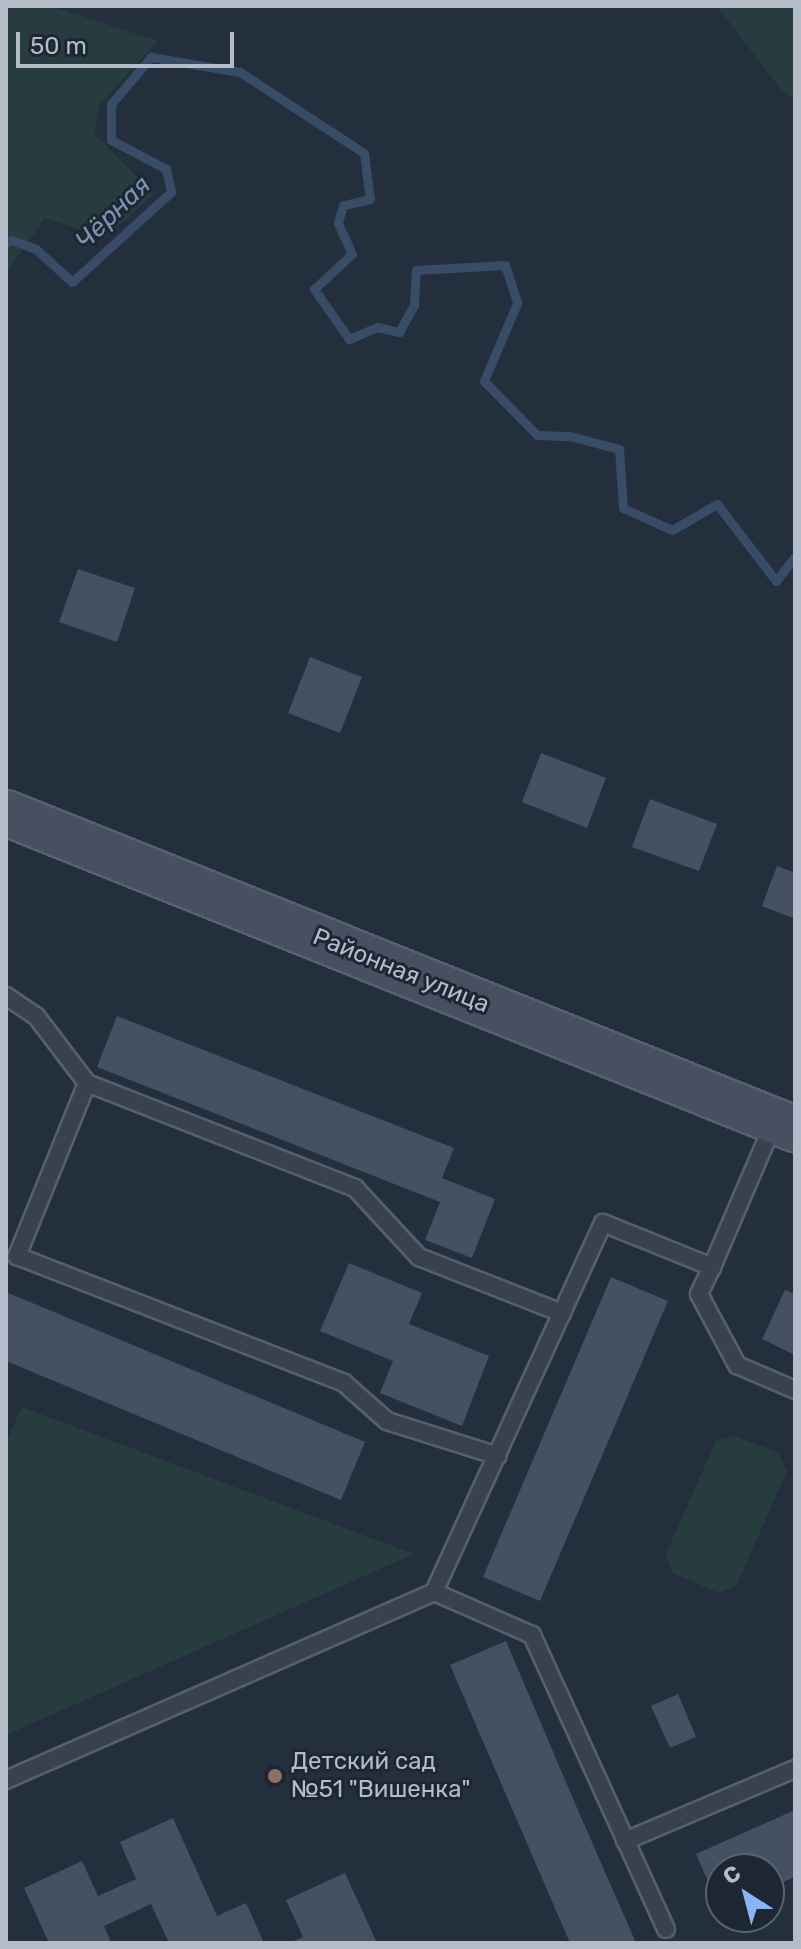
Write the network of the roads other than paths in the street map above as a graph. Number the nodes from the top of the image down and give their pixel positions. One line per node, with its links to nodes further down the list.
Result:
1 (6, 813): 4 (main road, Районная улица)
2 (6, 996): 3 (lane)
3 (87, 1083): 6 (lane); 8 (lane)
4 (785, 1125): 5 (lane)
5 (712, 1267): 6 (lane); 7 (lane)
6 (562, 1313): 8 (lane)
7 (795, 1390)
8 (498, 1456): 9 (lane)
9 (434, 1592): 11 (lane); 12 (lane)
10 (795, 1769): 12 (lane)
11 (6, 1780)
12 (625, 1841): 13 (lane)
13 (666, 1929)

